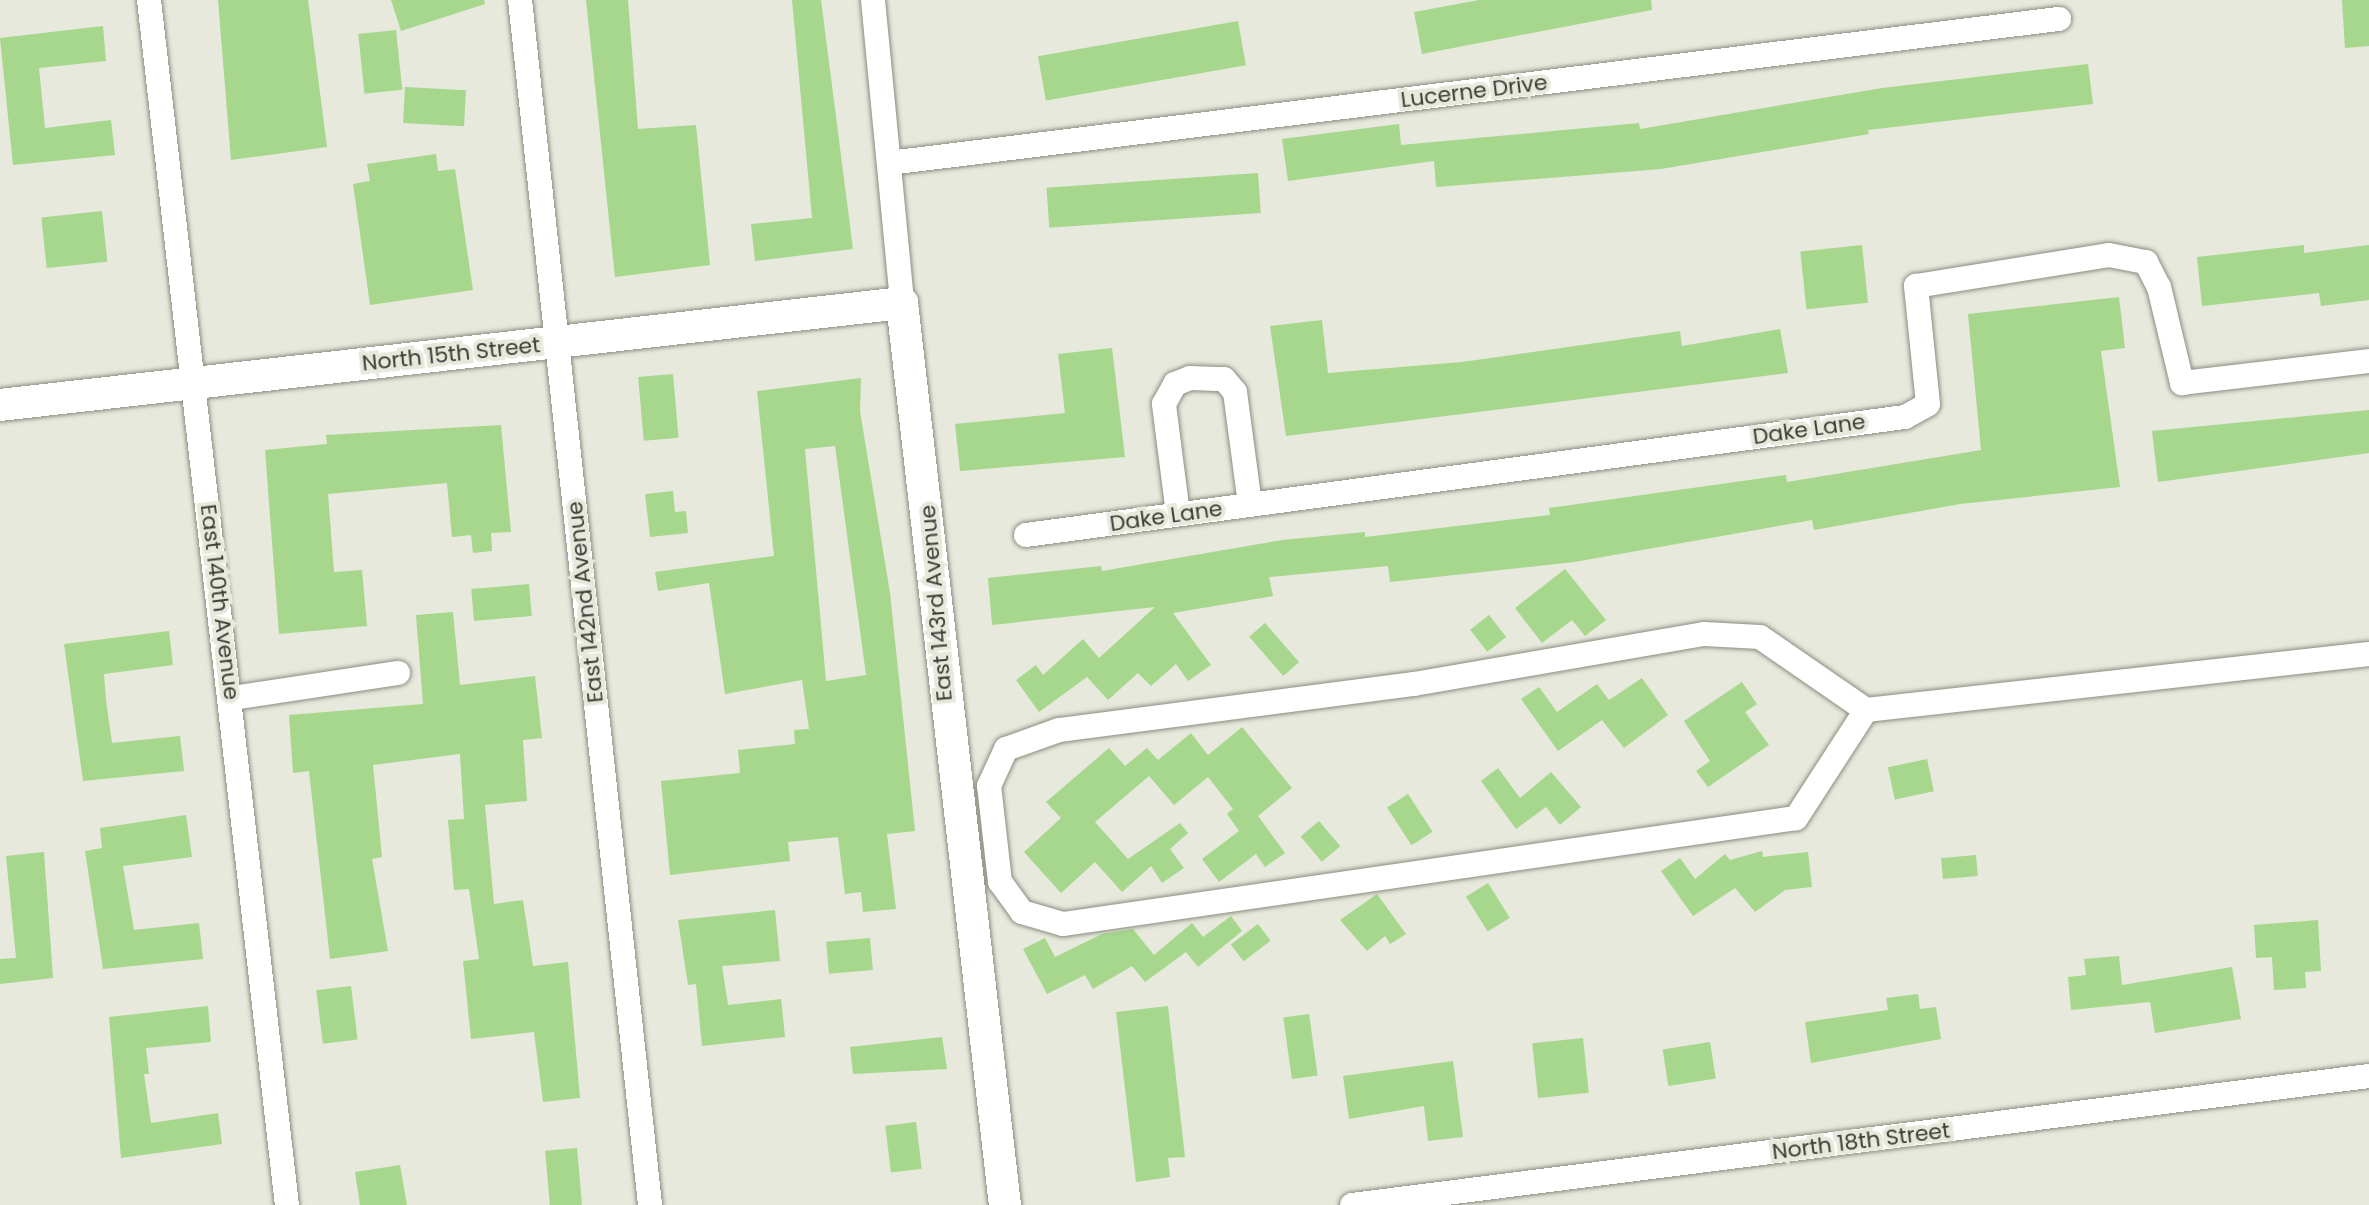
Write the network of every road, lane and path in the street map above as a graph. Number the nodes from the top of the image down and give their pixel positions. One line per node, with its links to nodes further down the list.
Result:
1 (149, 0): 9 (street, East 140th Avenue)
2 (520, 0): 7 (street, East 142nd Avenue)
3 (873, 0): 5 (street, East 143rd Avenue)
4 (2059, 19): 5 (street, Lucerne Drive)
5 (889, 163): 6 (street, East 143rd Avenue)
6 (902, 303): 7 (street, North 15th Street); 22 (street, East 143rd Avenue)
7 (557, 342): 9 (street, North 15th Street); 21 (street, East 142nd Avenue)
8 (2369, 361): 11 (street, Dake Lane)
9 (192, 383): 10 (street, North 15th Street); 16 (street, East 140th Avenue)
10 (0, 405)
11 (1250, 505): 12 (street, Dake Lane); 12 (street)
12 (1178, 514): 13 (street, Dake Lane)
13 (1026, 535)
14 (2369, 654): 17 (street)
15 (398, 673): 16 (street)
16 (232, 698): 20 (street, East 140th Avenue)
17 (1866, 710): 17 (street)
18 (2369, 1076): 19 (street, North 18th Street)
19 (1511, 1195): 23 (street, North 18th Street)
20 (287, 1205)
21 (650, 1205)
22 (1005, 1205)
23 (1352, 1205)

